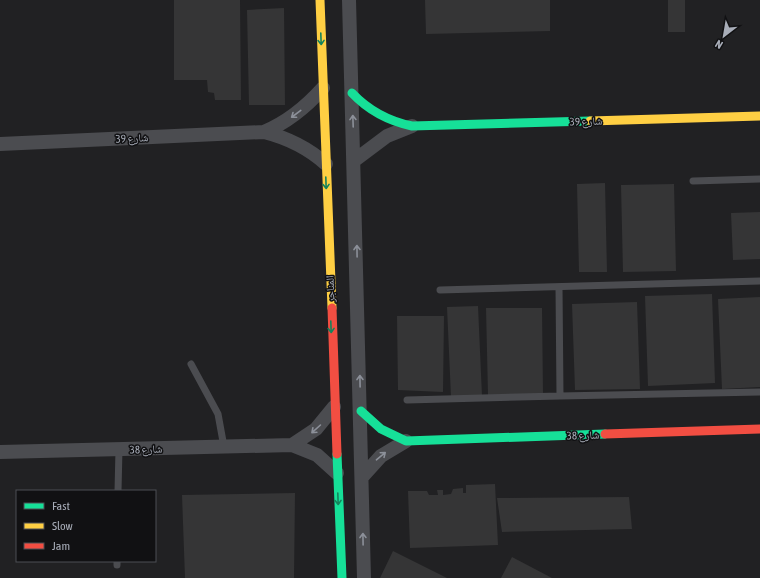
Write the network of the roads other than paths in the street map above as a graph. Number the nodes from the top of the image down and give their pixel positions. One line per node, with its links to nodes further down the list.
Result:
1 (320, 0): 3 (street, المناجر, one-way to 3)
2 (349, 0): 4 (street)
3 (323, 88): 7 (street, شارع 39, one-way to 7); 10 (street, المناجر)
4 (352, 92): 6 (street, شارع 39); 9 (street, one-way to 4)
5 (760, 116): 6 (street, شارع 39)
6 (412, 126): 9 (street, شارع 39)
7 (264, 132): 8 (street, شارع 39); 10 (street, شارع 39)
8 (0, 144)
9 (355, 160): 21 (street, one-way to 9)
10 (326, 164): 20 (street, المناجر, one-way to 20)
11 (760, 179): 12 (lane)
12 (693, 180)
13 (760, 282): 14 (lane)
14 (559, 287): 15 (lane); 18 (lane)
15 (440, 290)
16 (191, 364): 25 (lane)
17 (760, 392): 18 (lane)
18 (560, 396): 19 (lane)
19 (407, 400)
20 (334, 407): 24 (street, شارع 38, one-way to 24); 28 (street, المناجر)
21 (360, 411): 23 (street, شارع 38); 29 (street)
22 (760, 429): 23 (street, شارع 38)
23 (406, 441): 29 (street, شارع 38, one-way to 23)
24 (292, 444): 25 (street, شارع 38); 28 (street, شارع 38)
25 (224, 447): 26 (street, شارع 38)
26 (119, 449): 27 (street, شارع 38); 30 (lane)
27 (0, 452)
28 (337, 473): 31 (street, المناجر, one-way to 31)
29 (362, 477): 32 (street, one-way to 29)
30 (118, 490)
31 (342, 578)
32 (364, 578)

